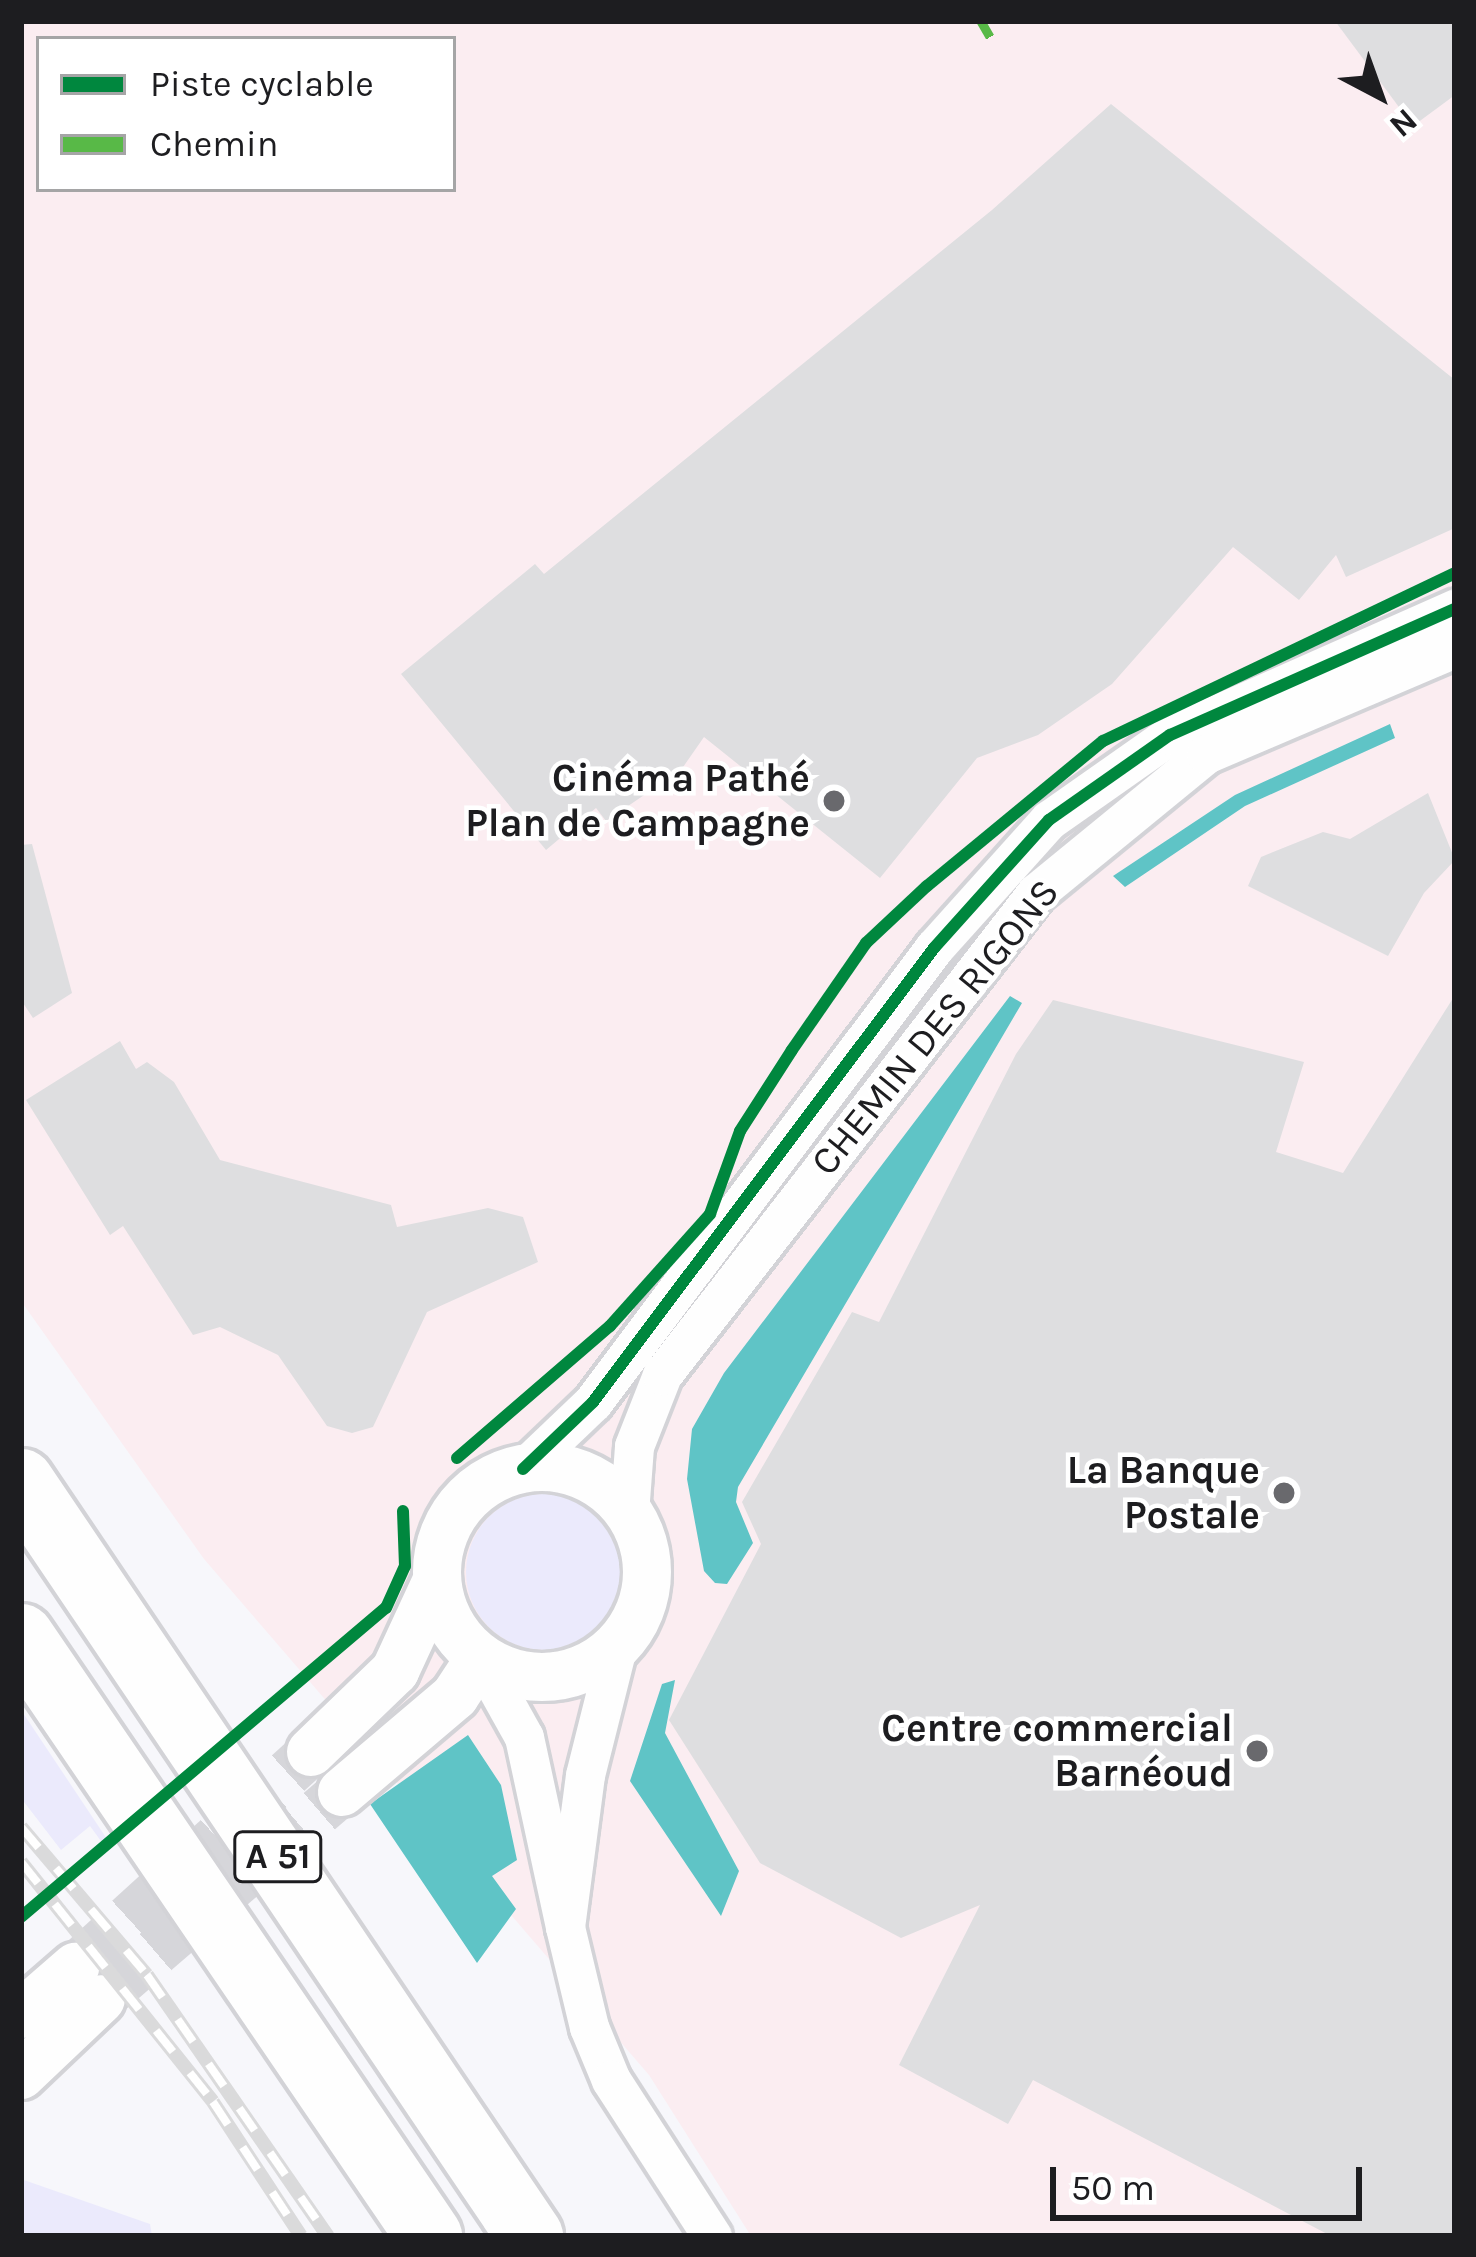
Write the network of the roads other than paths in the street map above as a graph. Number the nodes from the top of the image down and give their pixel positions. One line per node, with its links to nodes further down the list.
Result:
1 (1455, 609): 3 (street, CHEMIN DES RIGONS)
2 (1455, 648): 5 (street, CHEMIN DES RIGONS)
3 (524, 1468): 5 (street); 6 (street)
4 (21, 1482): 16 (highway, A 51)
5 (629, 1513): 8 (street)
6 (436, 1580): 9 (street); 10 (street)
7 (21, 1637): 15 (highway, A 51)
8 (618, 1645): 9 (street); 12 (street)
9 (480, 1658): 11 (street); 12 (street)
10 (311, 1752)
11 (342, 1792)
12 (565, 1927): 17 (street)
13 (21, 2014): 14 (street)
14 (21, 2075)
15 (428, 2236)
16 (530, 2236)
17 (712, 2236)

